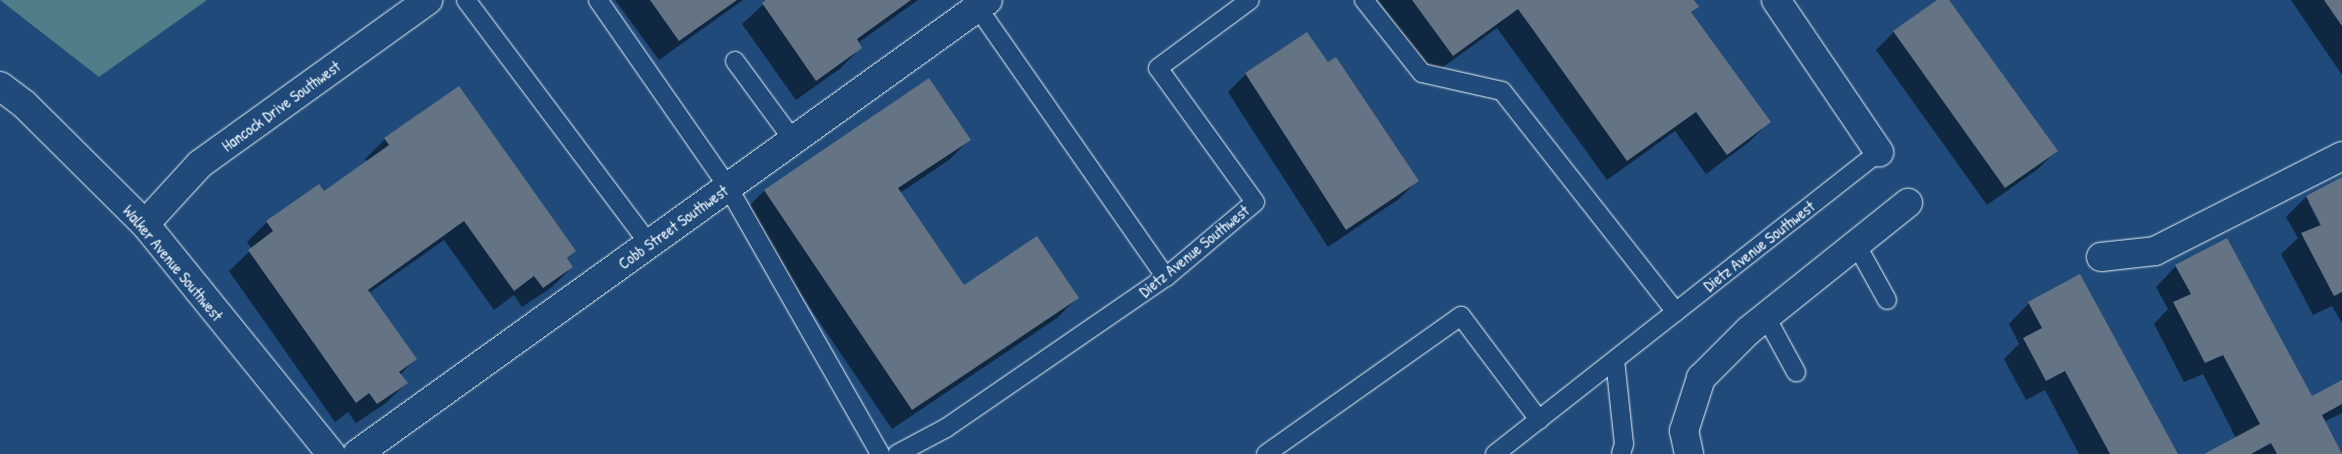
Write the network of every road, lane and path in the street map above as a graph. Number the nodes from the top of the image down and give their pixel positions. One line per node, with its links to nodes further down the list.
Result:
1 (428, 0): 15 (street, Hancock Drive Southwest)
2 (466, 0): 16 (lane)
3 (598, 0): 13 (lane)
4 (1250, 0): 19 (lane, Dietz Avenue Southwest)
5 (1364, 0): 21 (lane)
6 (1776, 0): 11 (street, Dietz Avenue Southwest)
7 (983, 4): 10 (street, Cobb Street Southwest); 19 (lane)
8 (736, 61): 10 (lane)
9 (0, 86): 15 (street, Walker Avenue Southwest)
10 (793, 140): 13 (street, Cobb Street Southwest)
11 (1879, 152): 21 (lane, Dietz Avenue Southwest)
12 (2342, 156): 18 (street)
13 (728, 187): 16 (street, Cobb Street Southwest); 28 (lane)
14 (1908, 203): 17 (street)
15 (144, 224): 26 (street, Walker Avenue Southwest)
16 (649, 244): 27 (street, Cobb Street Southwest)
17 (1856, 244): 20 (lane); 22 (street)
18 (2101, 257)
19 (1166, 277): 29 (lane, Dietz Avenue Southwest)
20 (1888, 300)
21 (1676, 312): 23 (lane, Dietz Avenue Southwest)
22 (1766, 317): 24 (lane); 33 (street)
23 (1615, 360): 25 (lane, Dietz Avenue Southwest); 32 (lane)
24 (1796, 372)
25 (1538, 420): 30 (lane); 31 (lane, Dietz Avenue Southwest)
26 (331, 454)
27 (357, 454)
28 (880, 454)
29 (897, 454)
30 (1266, 454)
31 (1495, 454)
32 (1621, 454)
33 (1689, 454)

